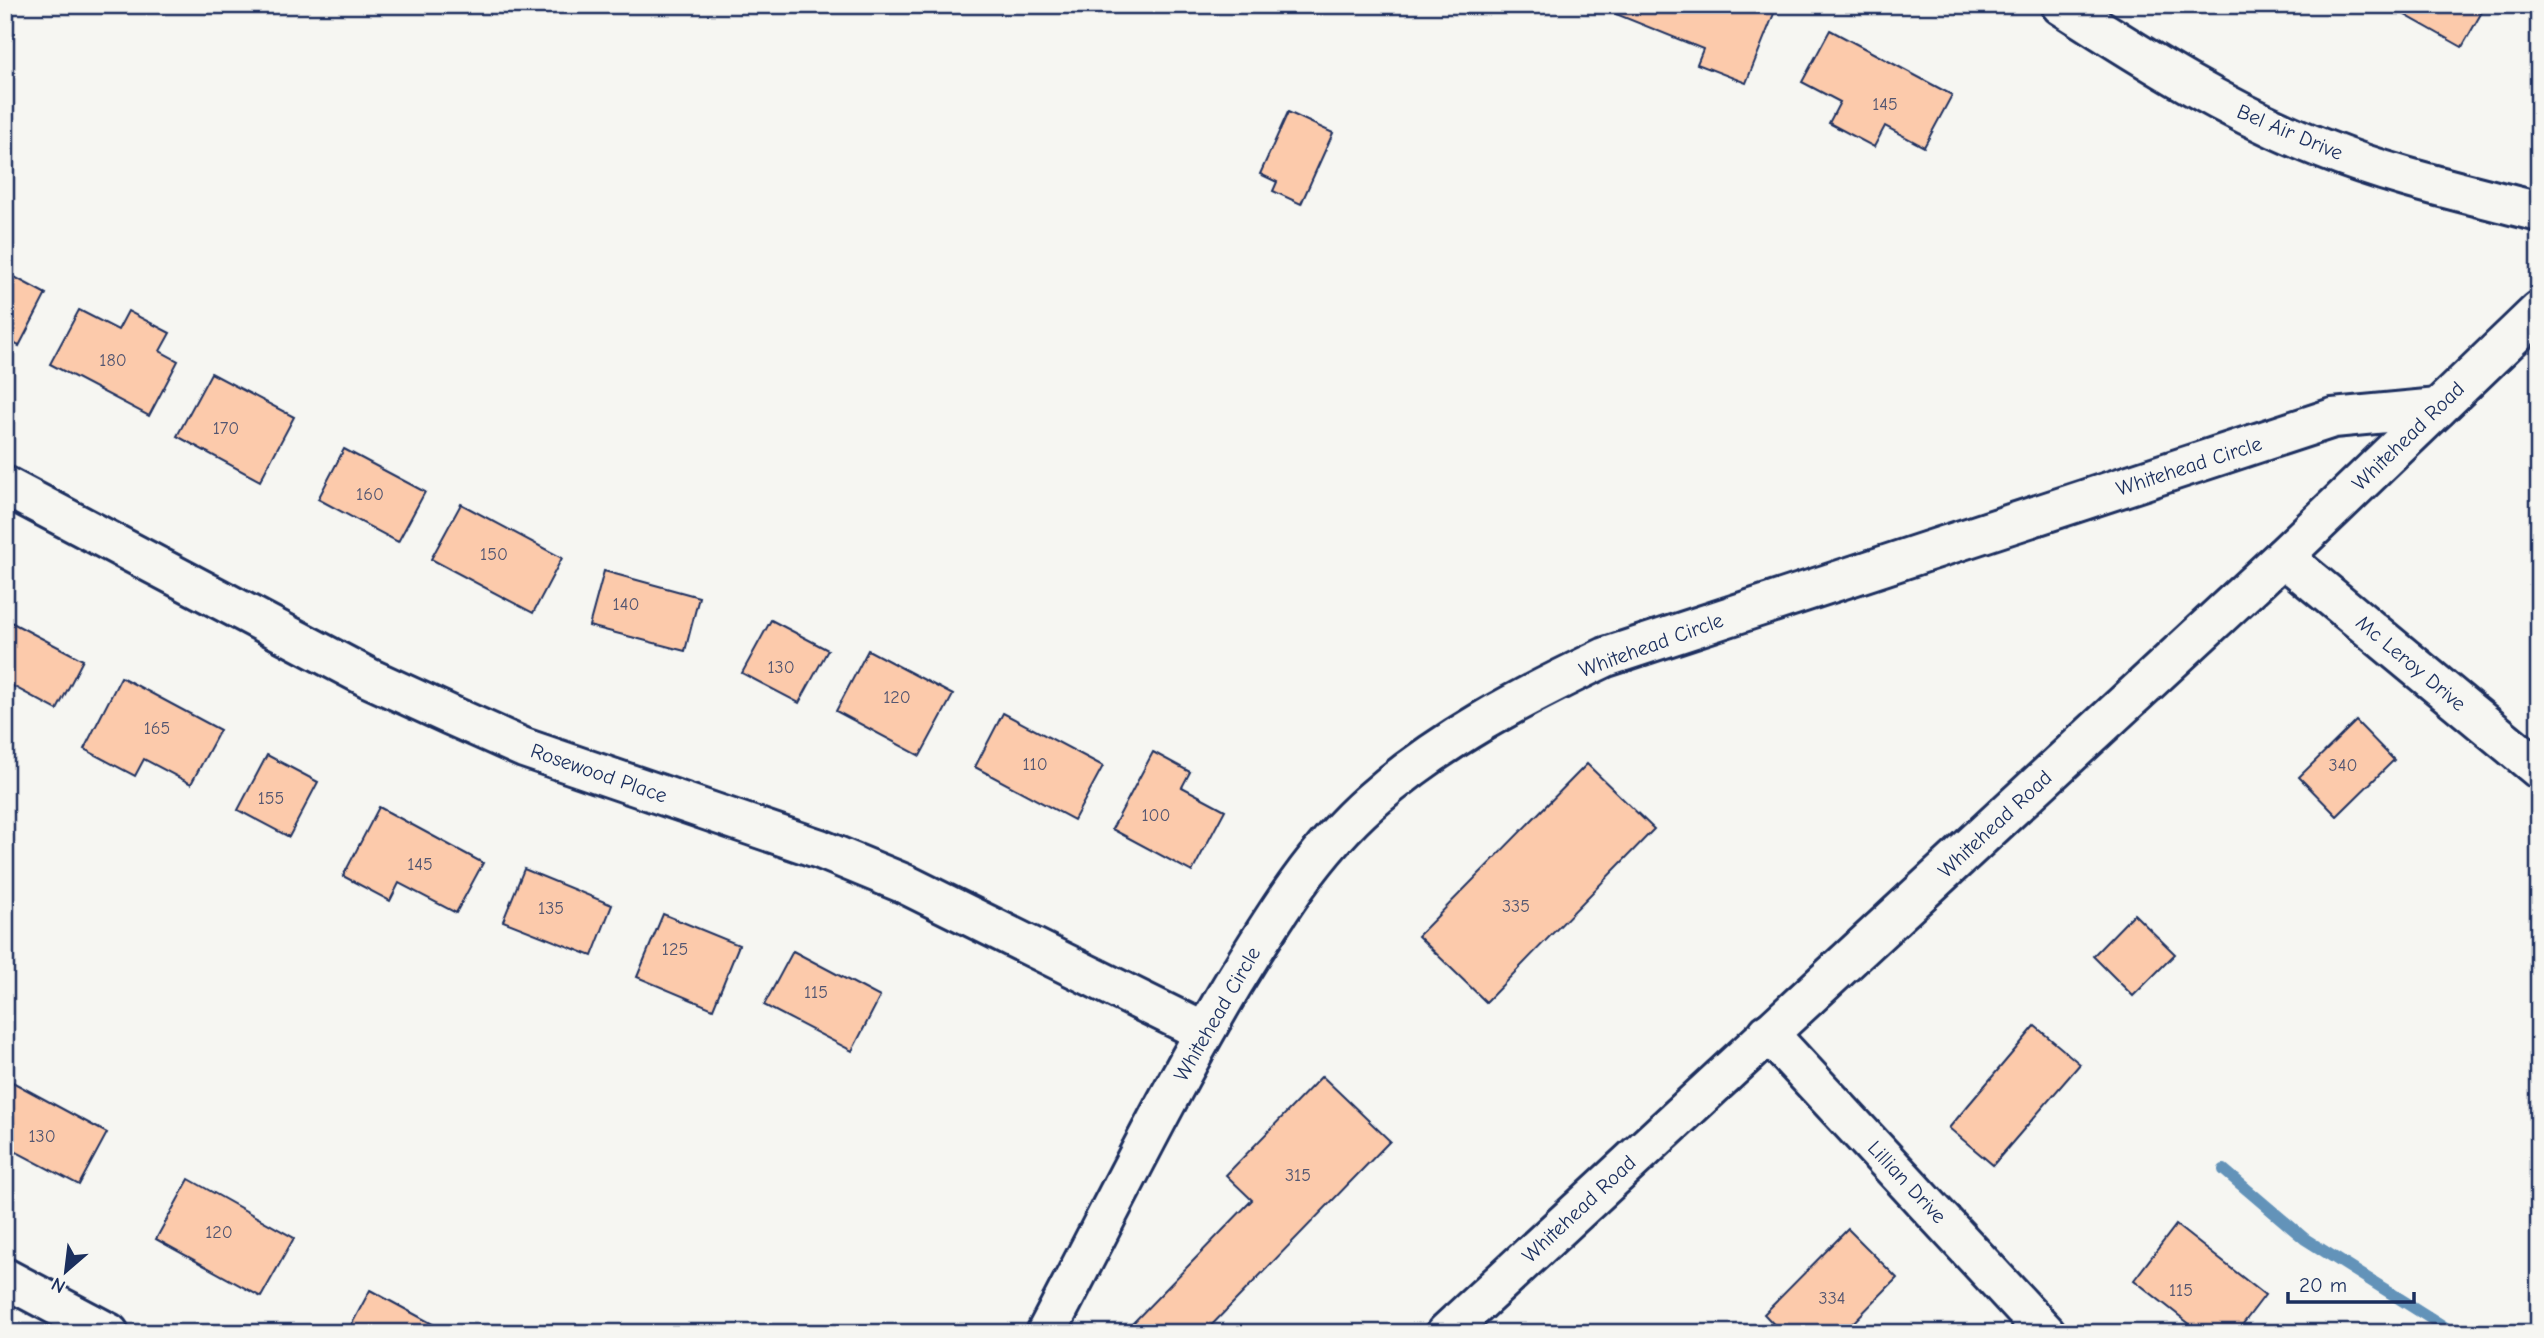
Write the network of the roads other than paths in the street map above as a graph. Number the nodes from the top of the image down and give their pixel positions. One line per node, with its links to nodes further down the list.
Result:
1 (2061, 5): 2 (street, Bel Air Drive)
2 (2539, 212)
3 (2539, 311): 4 (street, Whitehead Road)
4 (2438, 408): 6 (street, Whitehead Road); 8 (street, Whitehead Circle)
5 (5, 486): 8 (street, Rosewood Place)
6 (2283, 557): 7 (street, Mc Leroy Drive); 9 (street, Whitehead Road)
7 (2539, 769)
8 (1204, 1032): 12 (street, Whitehead Circle)
9 (1768, 1033): 13 (street, Whitehead Road); 14 (street, Lillian Drive)
10 (5, 1278): 11 (street)
11 (108, 1333)
12 (1046, 1333)
13 (1446, 1333)
14 (2046, 1333)

